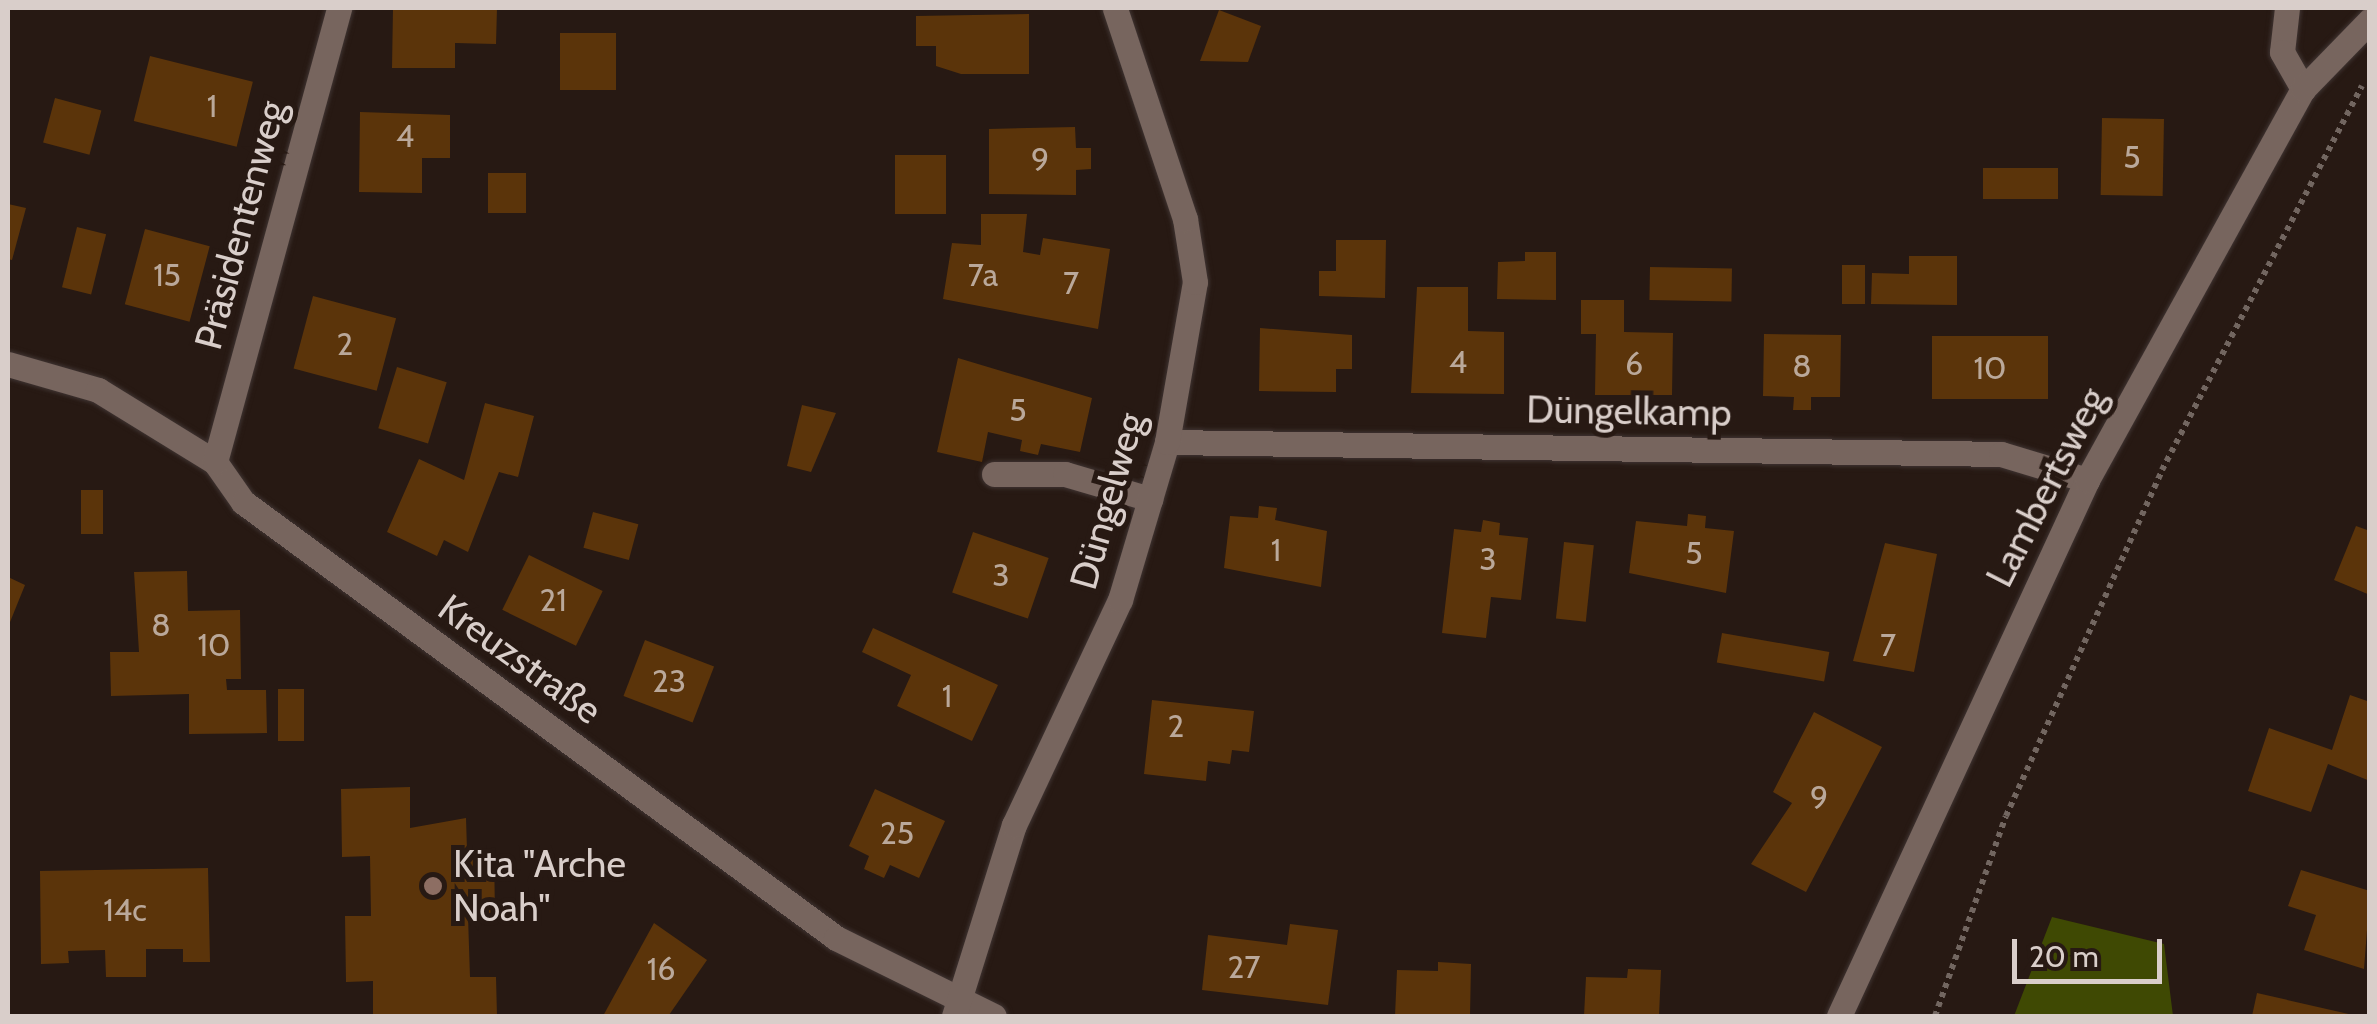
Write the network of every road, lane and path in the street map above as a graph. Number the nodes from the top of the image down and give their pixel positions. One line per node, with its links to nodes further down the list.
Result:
1 (339, 8): 9 (street, Präsidentenweg)
2 (1116, 8): 8 (street, Düngelweg)
3 (2287, 8): 6 (street)
4 (2370, 20): 6 (street, Lambertsweg)
5 (2370, 72): 16 (path)
6 (2304, 88): 11 (street, Lambertsweg)
7 (8, 364): 9 (street, Kreuzstraße)
8 (1166, 442): 11 (street, Düngelkamp); 12 (street, Düngelweg)
9 (214, 462): 13 (street, Kreuzstraße)
10 (994, 474): 12 (street)
11 (2087, 480): 15 (street, Lambertsweg)
12 (1150, 499): 13 (street, Düngelweg)
13 (954, 1006): 14 (street, Kreuzstraße)
14 (994, 1016)
15 (1839, 1016)
16 (1935, 1016)

